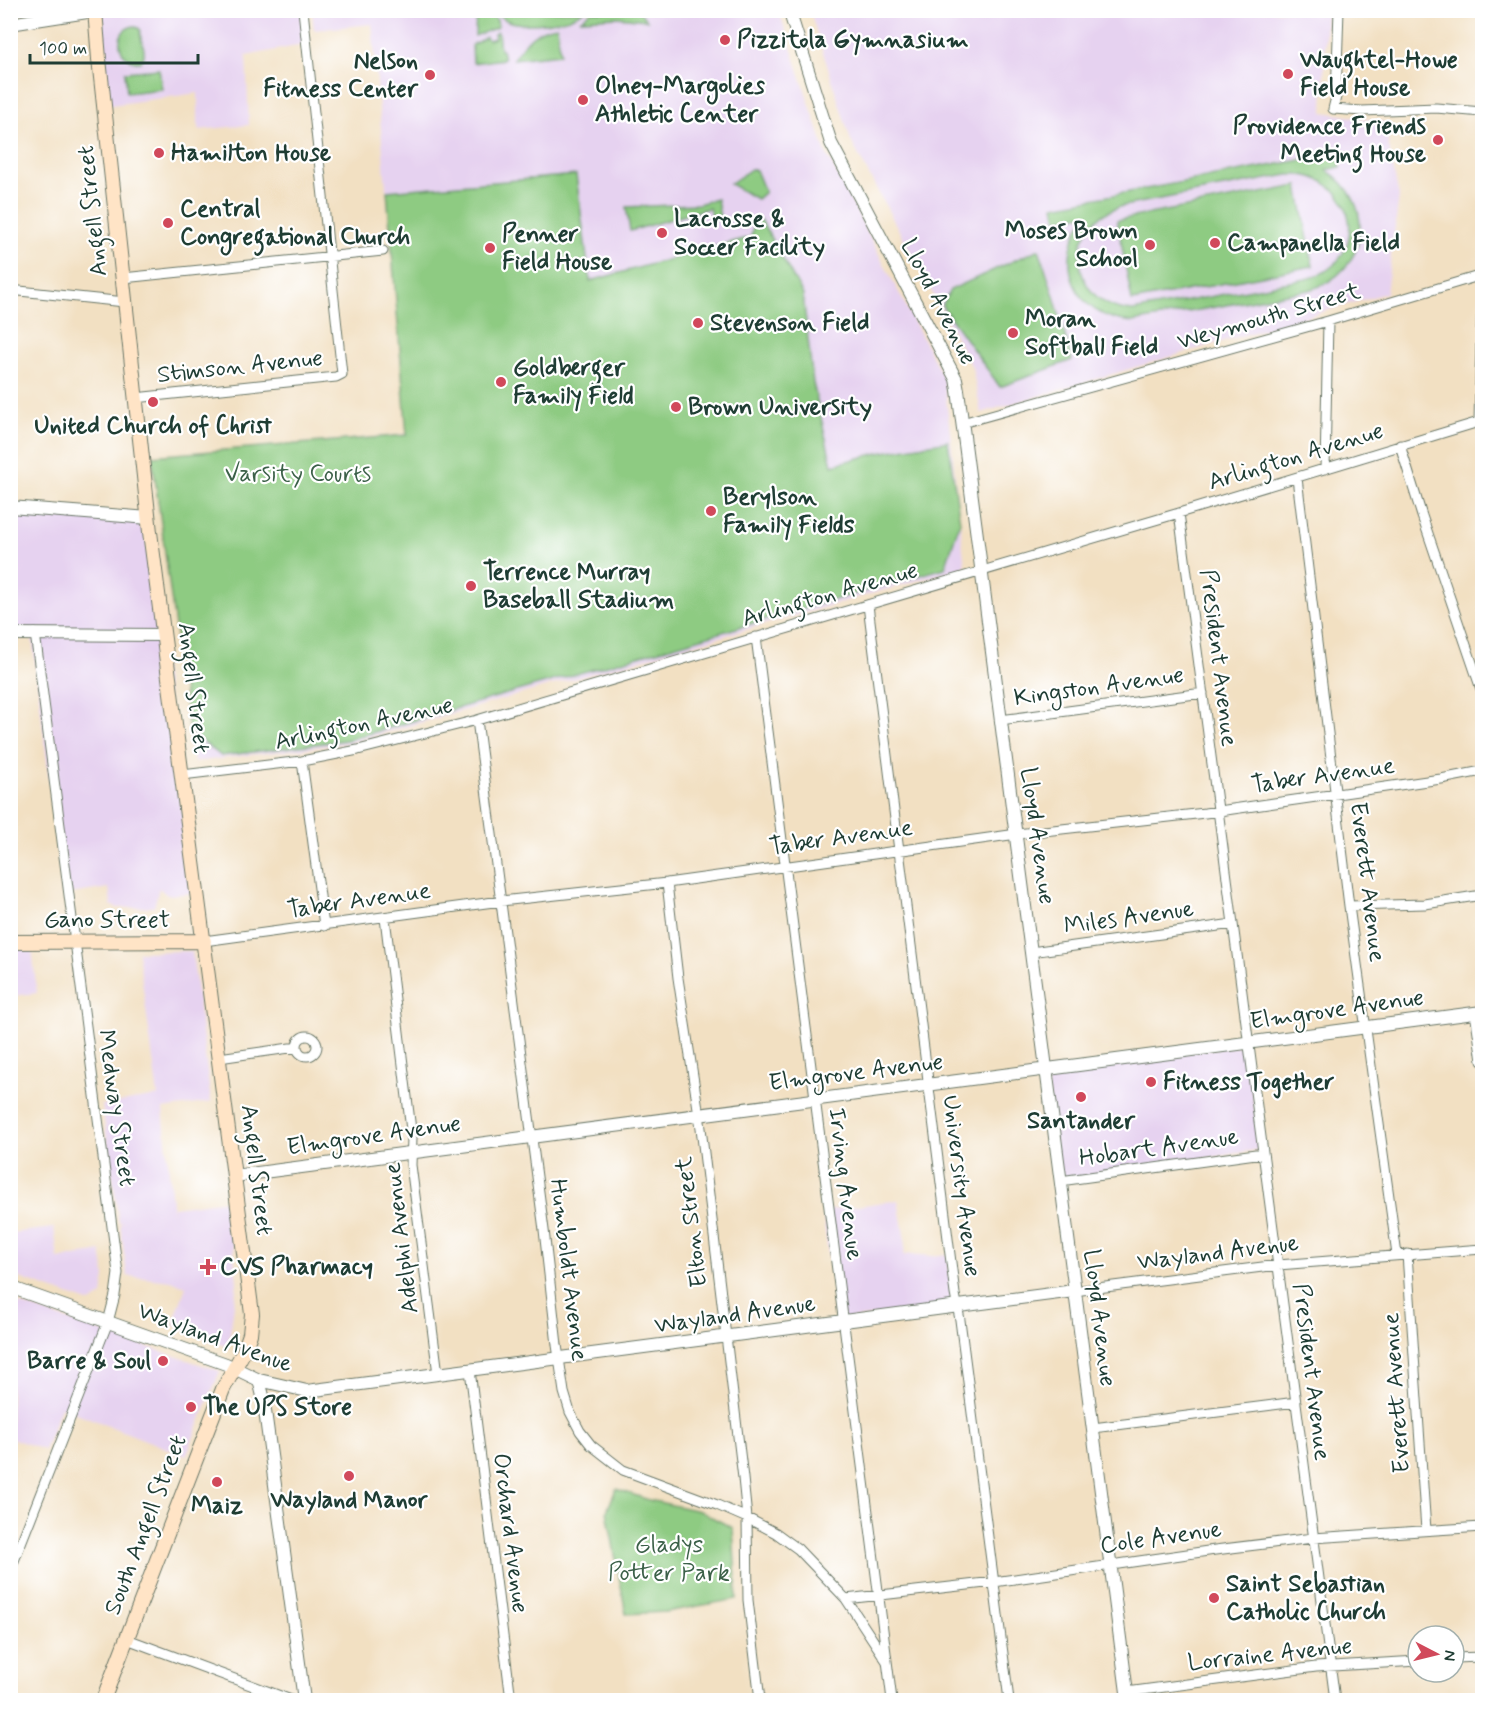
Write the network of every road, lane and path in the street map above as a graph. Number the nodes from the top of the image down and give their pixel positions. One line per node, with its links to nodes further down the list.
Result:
1 (303, 10): 8 (street, Stimson Avenue)
2 (789, 10): 17 (street, Lloyd Avenue)
3 (1339, 10): 6 (street)
4 (97, 11): 5 (street); 10 (main road, Angell Street)
5 (10, 24)
6 (1482, 112)
7 (383, 251): 8 (street)
8 (329, 258): 10 (street); 15 (street, Stimson Avenue)
9 (1482, 275): 14 (street, Weymouth Street)
10 (123, 278): 13 (main road, Angell Street)
11 (10, 290): 13 (street)
12 (1482, 292): 16 (street)
13 (125, 302): 15 (main road, Angell Street)
14 (1328, 321): 17 (street, Weymouth Street); 19 (street)
15 (135, 398): 23 (main road, Angell Street)
16 (1481, 421): 18 (street, Arlington Avenue)
17 (962, 423): 24 (street, Lloyd Avenue)
18 (1400, 446): 19 (street, Arlington Avenue); 30 (street)
19 (1325, 469): 20 (street, Arlington Avenue)
20 (1297, 478): 22 (street, Arlington Avenue); 37 (street, Everett Avenue)
21 (10, 507): 23 (street)
22 (1179, 513): 24 (street, Arlington Avenue); 31 (street, President Avenue)
23 (149, 518): 28 (main road, Angell Street)
24 (981, 571): 25 (street, Arlington Avenue); 33 (street, Lloyd Avenue)
25 (868, 605): 29 (street, Arlington Avenue); 40 (street, University Avenue)
26 (34, 633): 27 (street); 28 (street); 51 (street, Medway Street)
27 (10, 634)
28 (164, 635): 36 (main road, Angell Street)
29 (756, 637): 32 (street, Arlington Avenue); 41 (street, Irving Avenue)
30 (1482, 692)
31 (1203, 693): 33 (street, Kingston Avenue); 38 (street, President Avenue)
32 (477, 720): 34 (street, Arlington Avenue); 44 (street, Humboldt Avenue)
33 (999, 720): 39 (street, Lloyd Avenue)
34 (302, 761): 36 (street, Arlington Avenue); 48 (street)
35 (1482, 771): 37 (street, Taber Avenue)
36 (182, 775): 49 (main road, Angell Street)
37 (1336, 794): 38 (street, Taber Avenue); 45 (street, Everett Avenue)
38 (1218, 810): 39 (street, Taber Avenue); 47 (street, President Avenue)
39 (1017, 834): 40 (street, Taber Avenue); 52 (street, Lloyd Avenue)
40 (898, 850): 41 (street, Taber Avenue); 60 (street, University Avenue)
41 (785, 865): 42 (street, Taber Avenue); 61 (street, Irving Avenue)
42 (667, 882): 44 (street, Taber Avenue); 62 (street, Elton Street)
43 (1482, 894): 45 (street)
44 (501, 901): 46 (street, Taber Avenue); 63 (street, Humboldt Avenue)
45 (1349, 906): 54 (street, Everett Avenue)
46 (385, 918): 48 (street, Taber Avenue); 64 (street, Adelphi Avenue)
47 (1233, 924): 52 (street, Miles Avenue); 55 (street, President Avenue)
48 (324, 926): 49 (street, Taber Avenue)
49 (204, 941): 51 (main road, Gano Street); 57 (main road, Angell Street)
50 (10, 942): 51 (main road, Gano Street)
51 (73, 942): 74 (street, Medway Street)
52 (1031, 952): 59 (street, Lloyd Avenue)
53 (1479, 1012): 54 (street, Elmgrove Avenue); 58 (street)
54 (1367, 1027): 55 (street, Elmgrove Avenue); 69 (street, Everett Avenue)
55 (1249, 1043): 59 (street, Elmgrove Avenue); 65 (street, President Avenue)
56 (297, 1047): 57 (street)
57 (219, 1058): 66 (main road, Angell Street)
58 (1482, 1061)
59 (1046, 1070): 60 (street, Elmgrove Avenue); 67 (street, Lloyd Avenue)
60 (929, 1084): 61 (street, Elmgrove Avenue); 73 (street, University Avenue)
61 (815, 1099): 62 (street, Elmgrove Avenue); 75 (street, Irving Avenue)
62 (698, 1115): 63 (street, Elmgrove Avenue); 76 (street, Elton Street)
63 (531, 1136): 64 (street, Elmgrove Avenue); 77 (street, Humboldt Avenue)
64 (411, 1152): 66 (street, Elmgrove Avenue); 80 (street, Adelphi Avenue)
65 (1263, 1153): 67 (street, Hobart Avenue); 70 (street, President Avenue)
66 (234, 1176): 78 (main road, Angell Street)
67 (1060, 1181): 72 (street, Lloyd Avenue)
68 (1482, 1249): 69 (street, Wayland Avenue)
69 (1402, 1255): 70 (street, Wayland Avenue); 86 (street, Everett Avenue)
70 (1278, 1265): 72 (street, Wayland Avenue); 82 (street, President Avenue)
71 (10, 1287): 74 (street, Wayland Avenue)
72 (1074, 1292): 73 (street, Wayland Avenue); 83 (street, Lloyd Avenue)
73 (958, 1307): 75 (street, Wayland Avenue); 90 (street, University Avenue)
74 (108, 1322): 78 (street, Wayland Avenue); 89 (street, Medway Street)
75 (843, 1322): 76 (street, Wayland Avenue); 91 (street, Irving Avenue)
76 (725, 1338): 77 (street, Wayland Avenue); 84 (street, Elton Street)
77 (559, 1359): 79 (street, Wayland Avenue); 84 (street, Humboldt Avenue)
78 (235, 1367): 81 (street, Wayland Avenue); 93 (main road, South Angell Street)
79 (470, 1370): 80 (street, Wayland Avenue); 103 (street, Orchard Avenue)
80 (438, 1374): 81 (street, Wayland Avenue)
81 (259, 1380): 102 (street)
82 (1296, 1402): 83 (street); 87 (street, President Avenue)
83 (1093, 1428): 88 (street, Lloyd Avenue)
84 (747, 1518): 92 (street, Humboldt Avenue); 104 (street, Elton Street)
85 (1482, 1527): 86 (street, Cole Avenue)
86 (1426, 1530): 87 (street, Cole Avenue)
87 (1313, 1538): 88 (street, Cole Avenue); 98 (street, President Avenue)
88 (1109, 1564): 90 (street, Cole Avenue); 99 (street, Lloyd Avenue)
89 (10, 1571)
90 (994, 1582): 91 (street, Cole Avenue); 106 (street, University Avenue)
91 (878, 1595): 92 (street, Cole Avenue); 96 (street, Irving Avenue)
92 (846, 1599): 96 (street, Humboldt Avenue)
93 (127, 1639): 100 (main road, South Angell Street); 101 (street)
94 (1482, 1657): 95 (street)
95 (1466, 1658)
96 (886, 1660): 105 (street, Irving Avenue)
97 (1406, 1662): 98 (street, Lorraine Avenue)
98 (1330, 1666): 99 (street, Lorraine Avenue); 107 (street, President Avenue)
99 (1128, 1696)
100 (103, 1701)
101 (291, 1701)
102 (304, 1701)
103 (511, 1701)
104 (760, 1701)
105 (892, 1701)
106 (1009, 1701)
107 (1335, 1701)

